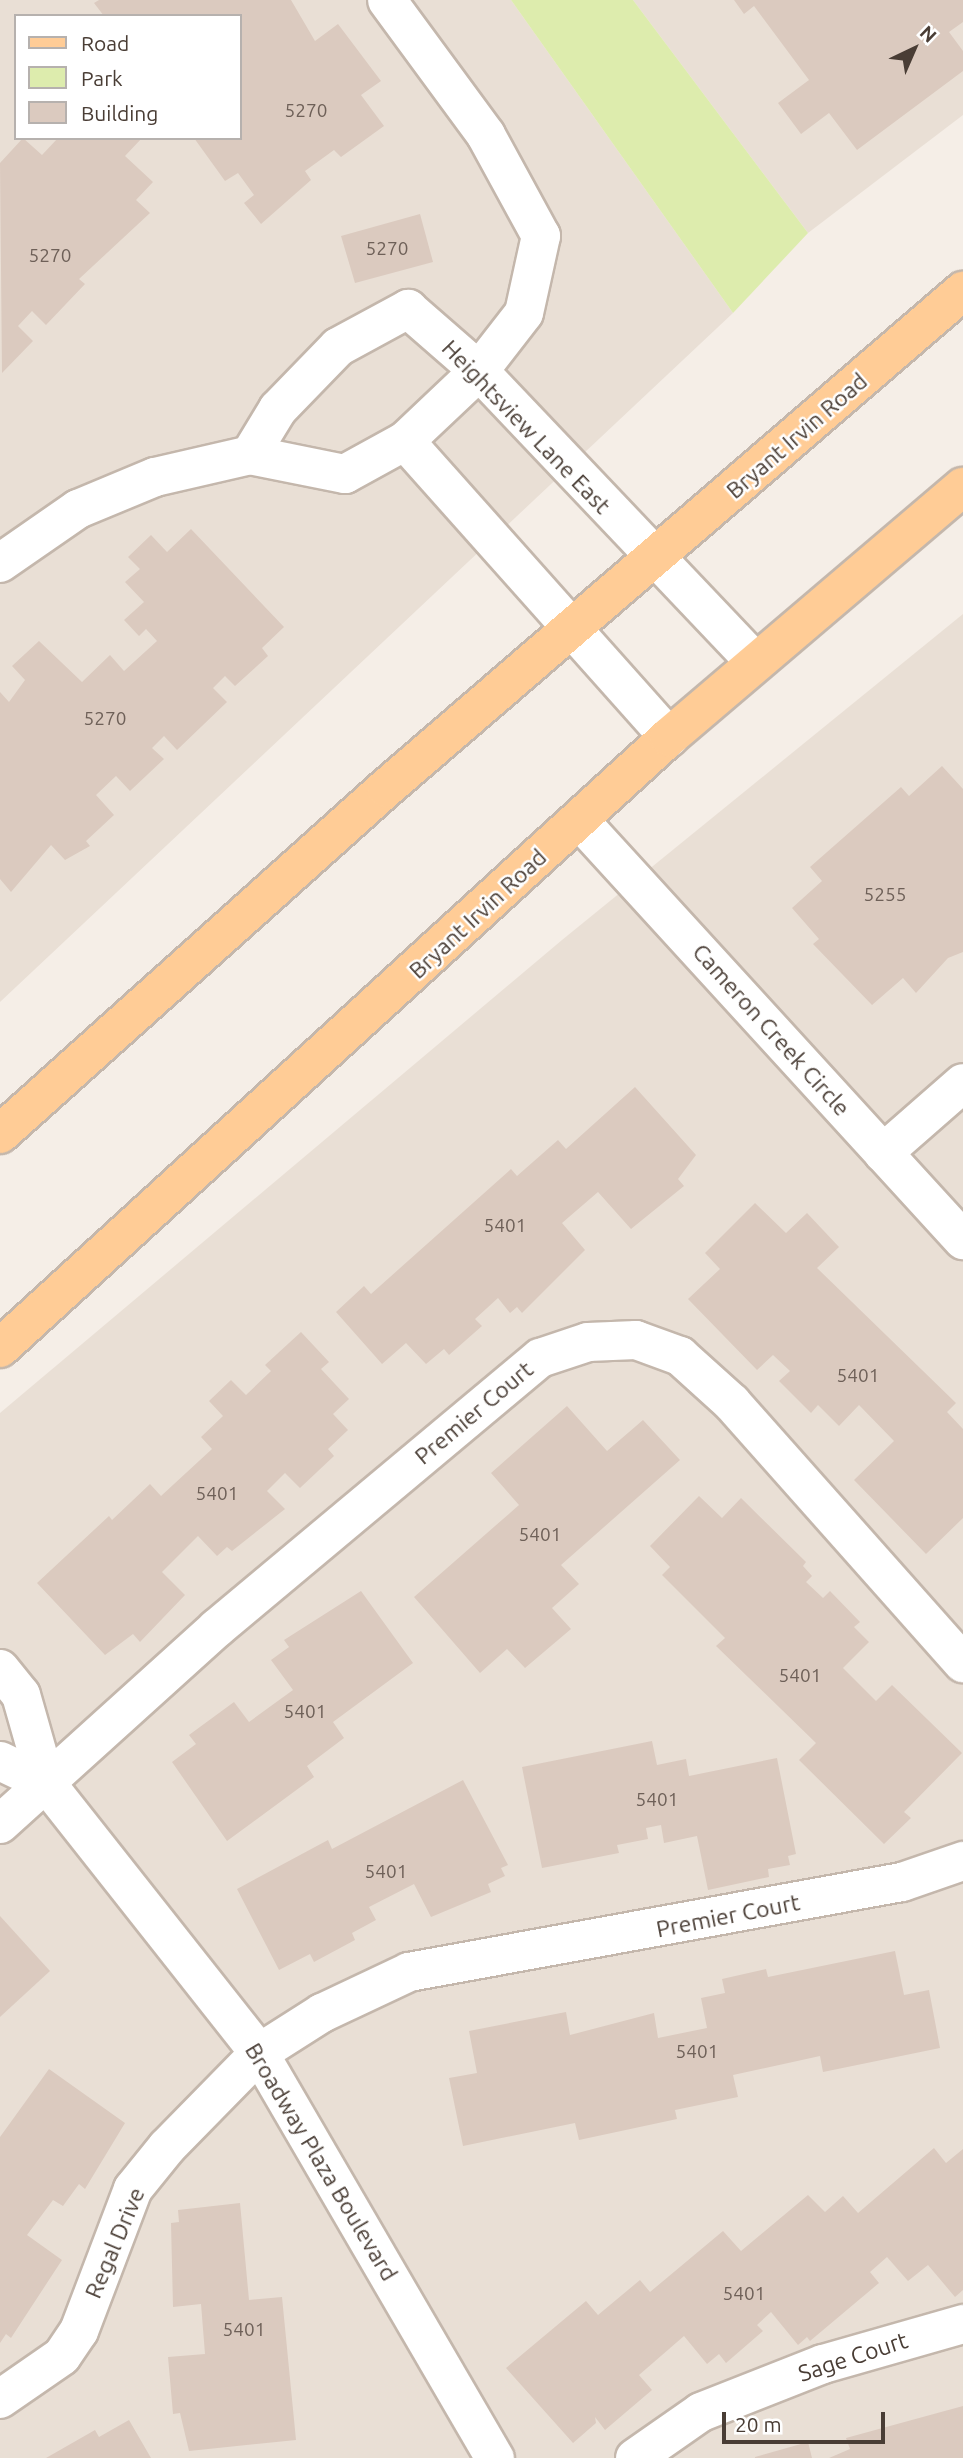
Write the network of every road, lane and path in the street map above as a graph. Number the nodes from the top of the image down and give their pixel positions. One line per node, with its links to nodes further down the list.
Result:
1 (387, 0): 3 (lane)
2 (963, 291): 7 (main road, Bryant Irvin Road)
3 (479, 371): 4 (lane); 5 (lane, Heightsview Lane East); 7 (lane, Heightsview Lane East)
4 (405, 441): 5 (lane); 9 (lane)
5 (250, 455): 8 (lane)
6 (963, 487): 10 (main road, Bryant Irvin Road)
7 (654, 561): 9 (main road, Bryant Irvin Road); 10 (lane, Heightsview Lane East)
8 (0, 563)
9 (573, 632): 11 (lane); 14 (main road, Bryant Irvin Road)
10 (754, 662): 11 (main road, Bryant Irvin Road)
11 (669, 737): 12 (main road, Bryant Irvin Road)
12 (580, 821): 15 (lane, Cameron Creek Circle); 17 (main road, Bryant Irvin Road)
13 (963, 1083): 15 (lane)
14 (0, 1134)
15 (883, 1153): 16 (lane, Cameron Creek Circle)
16 (963, 1240)
17 (0, 1348)
18 (963, 1663): 21 (lane, Premier Court)
19 (0, 1669): 21 (lane, Broadway Plaza Boulevard)
20 (0, 1761): 21 (lane, Broadway Plaza Boulevard)
21 (46, 1783): 22 (lane); 24 (lane, Broadway Plaza Boulevard)
22 (0, 1824)
23 (963, 1861): 24 (lane, Premier Court)
24 (259, 2053): 26 (lane, Regal Drive); 27 (lane, Broadway Plaza Boulevard)
25 (963, 2324): 28 (lane, Sage Court)
26 (0, 2399)
27 (495, 2458)
28 (635, 2458)

